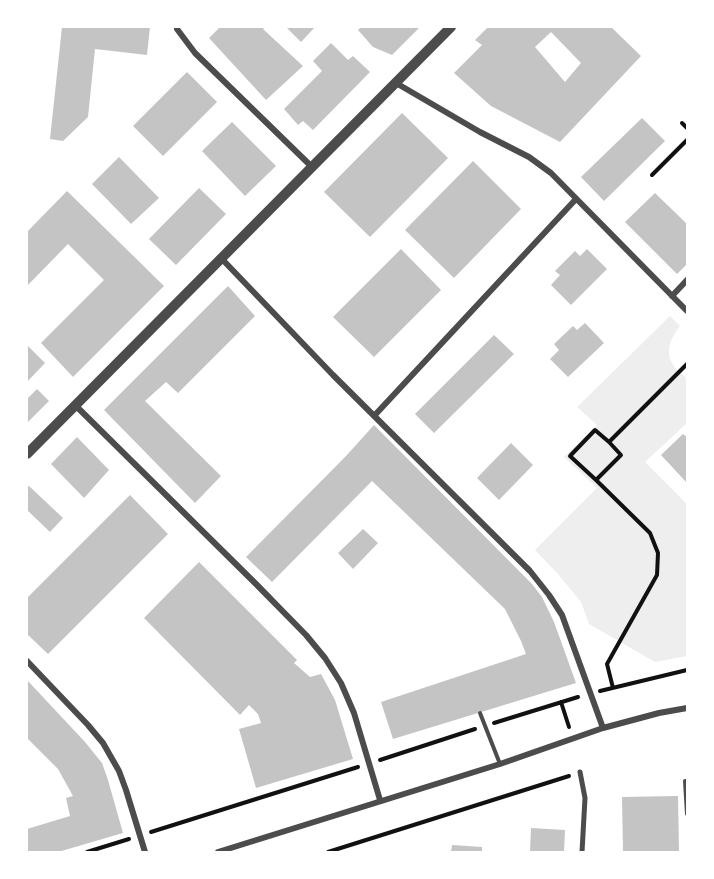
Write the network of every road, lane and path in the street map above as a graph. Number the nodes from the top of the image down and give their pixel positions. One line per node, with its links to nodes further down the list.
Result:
1 (451, 27): 3 (street)
2 (177, 28): 7 (street)
3 (396, 83): 7 (street); 9 (street)
4 (682, 123): 5 (path)
5 (687, 128)
6 (687, 140): 8 (path)
7 (312, 167): 10 (street)
8 (651, 176)
9 (576, 199): 12 (street); 16 (street)
10 (221, 258): 15 (street); 16 (street)
11 (687, 280): 12 (street)
12 (672, 296): 13 (street)
13 (687, 311)
14 (687, 364): 17 (path)
15 (75, 405): 18 (street); 30 (street)
16 (374, 416): 23 (street)
17 (609, 442): 19 (path); 19 (path)
18 (27, 454)
19 (596, 480): 22 (path)
20 (27, 661): 36 (street)
21 (687, 670): 22 (path)
22 (613, 688): 23 (path)
23 (591, 693): 24 (path); 28 (street)
24 (561, 702): 27 (path); 29 (path)
25 (687, 708): 28 (street)
26 (480, 713): 27 (lane)
27 (485, 726): 30 (path); 31 (lane)
28 (603, 728): 29 (street)
29 (573, 740): 31 (street)
30 (369, 764): 34 (street); 36 (path)
31 (500, 764): 34 (street)
32 (580, 772): 40 (path); 41 (street)
33 (687, 781): 35 (lane)
34 (380, 800): 39 (street)
35 (687, 814)
36 (140, 835): 37 (path); 38 (street)
37 (87, 852)
38 (145, 852)
39 (218, 852)
40 (328, 852)
41 (582, 852)

